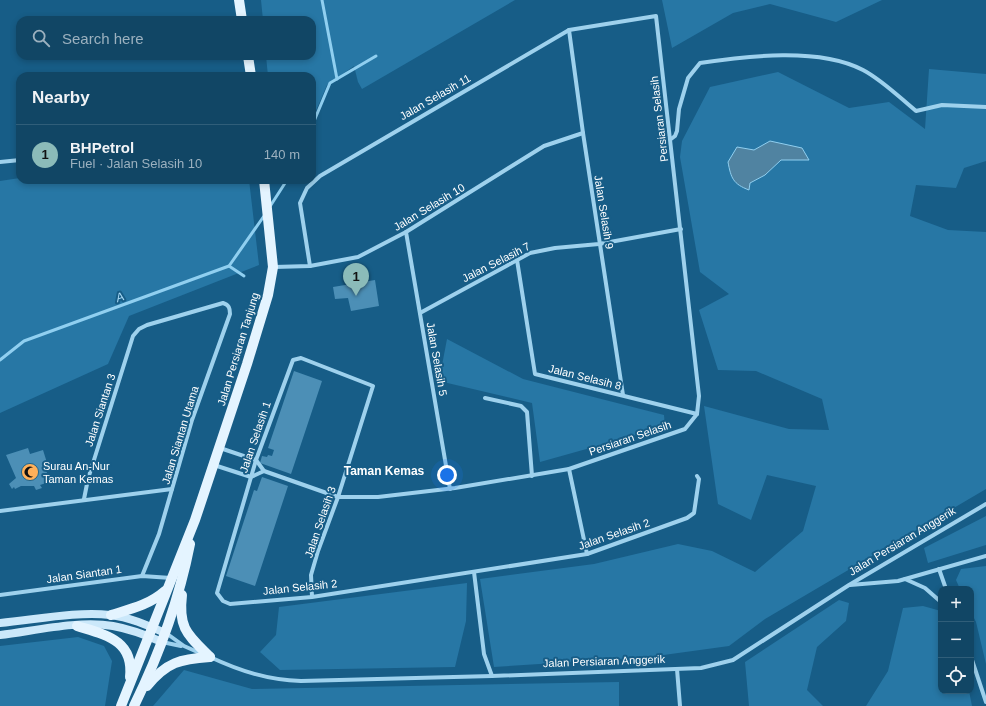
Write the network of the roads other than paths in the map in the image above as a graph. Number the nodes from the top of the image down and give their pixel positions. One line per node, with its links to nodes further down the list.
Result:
1 (239, 0): 2 (main road)
2 (241, 16)
3 (656, 16): 4 (street, Jalan Selasih 11); 9 (street, Persiaran Selasih)
4 (569, 30): 8 (street, Jalan Selasih 9); 12 (street, Jalan Selasih 11)
5 (249, 60): 6 (main road)
6 (250, 72)
7 (986, 107): 9 (street)
8 (583, 133): 16 (street, Jalan Selasih 10); 17 (street, Jalan Selasih 9)
9 (671, 139): 15 (street, Persiaran Selasih)
10 (16, 160): 11 (street)
11 (0, 162)
12 (316, 180)
13 (264, 184): 20 (main road, Jalan Persiaran Tanjung)
14 (311, 184): 19 (street, Jalan Selasih 11)
15 (681, 229): 17 (street, Jalan Selasih 7); 26 (street, Persiaran Selasih)
16 (406, 232): 19 (street, Jalan Selasih 10); 21 (street, Jalan Selasih 5)
17 (599, 244): 18 (street, Jalan Selasih 7); 24 (street, Jalan Selasih 9)
18 (517, 260): 21 (street, Jalan Selasih 7); 24 (street, Jalan Selasih 8)
19 (310, 266): 20 (street, Jalan Selasih 10)
20 (273, 267): 27 (main road, Jalan Persiaran Tanjung)
21 (420, 313): 36 (street, Jalan Selasih 5)
22 (139, 329): 35 (street, Jalan Siantan Utama); 38 (street, Jalan Siantan 3)
23 (373, 386): 28 (street, Jalan Selasih 1); 37 (street, Jalan Selasih 3)
24 (622, 396): 26 (street, Jalan Selasih 8)
25 (486, 398): 32 (street)
26 (697, 414): 30 (street, Persiaran Selasih)
27 (220, 448): 28 (street); 29 (main road, Jalan Persiaran Tanjung)
28 (256, 460): 31 (street); 34 (street, Jalan Selasih 1)
29 (214, 465): 34 (street); 41 (main road, Jalan Persiaran Tanjung)
30 (569, 469): 32 (street, Persiaran Selasih); 42 (street)
31 (264, 471): 34 (street); 37 (street, Persiaran Selasih)
32 (532, 476): 36 (street, Persiaran Selasih)
33 (697, 476): 42 (street, Jalan Selasih 2)
34 (251, 477): 56 (street, Jalan Selasih 1)
35 (172, 489): 38 (street); 46 (street, Jalan Siantan Utama)
36 (450, 489): 37 (street, Persiaran Selasih)
37 (338, 497): 54 (street, Jalan Selasih 3)
38 (84, 499): 40 (street)
39 (986, 504): 50 (street, Jalan Persiaran Anggerik)
40 (0, 511)
41 (195, 520): 47 (main road, Jalan Persiaran Tanjung); 48 (main road, Jalan Persiaran Tanjung)
42 (587, 554): 45 (street, Jalan Selasih 2)
43 (986, 556): 44 (street)
44 (939, 569): 49 (street); 51 (street)
45 (474, 572): 54 (street, Jalan Selasih 2); 67 (street)
46 (142, 576): 48 (street, Jalan Siantan 1); 53 (street, Jalan Siantan 1)
47 (184, 576): 62 (main road, Jalan Persiaran Tanjung); 64 (main road)
48 (171, 578): 52 (main road, Jalan Persiaran Tanjung)
49 (905, 579): 50 (street); 55 (street)
50 (849, 585): 66 (street, Jalan Persiaran Anggerik)
51 (945, 586)
52 (166, 591): 57 (main road); 60 (main road, Jalan Persiaran Tanjung)
53 (0, 595)
54 (312, 597): 56 (street, Jalan Selasih 2)
55 (938, 599)
56 (223, 601)
57 (111, 615): 58 (street, Jalan Persiaran Anggerik); 60 (street, Jalan Persiaran Anggerik)
58 (0, 623)
59 (77, 626): 60 (street, Jalan Persiaran Anggerik); 61 (street, Jalan Persiaran Anggerik); 68 (main road)
60 (151, 632): 62 (street, Jalan Persiaran Anggerik); 68 (main road, Jalan Persiaran Tanjung)
61 (0, 635)
62 (164, 637): 63 (street, Jalan Persiaran Anggerik); 63 (street, Jalan Persiaran Anggerik); 69 (main road, Jalan Persiaran Tanjung)
63 (184, 646): 64 (street, Jalan Persiaran Anggerik)
64 (210, 657): 67 (street, Jalan Persiaran Anggerik); 69 (main road)
65 (971, 658): 70 (street)
66 (677, 669): 67 (street, Jalan Persiaran Anggerik); 73 (street)
67 (492, 676)
68 (129, 687): 71 (main road, Jalan Persiaran Tanjung)
69 (140, 694): 72 (main road, Jalan Persiaran Tanjung)
70 (986, 702)
71 (121, 706)
72 (134, 706)
73 (680, 706)

